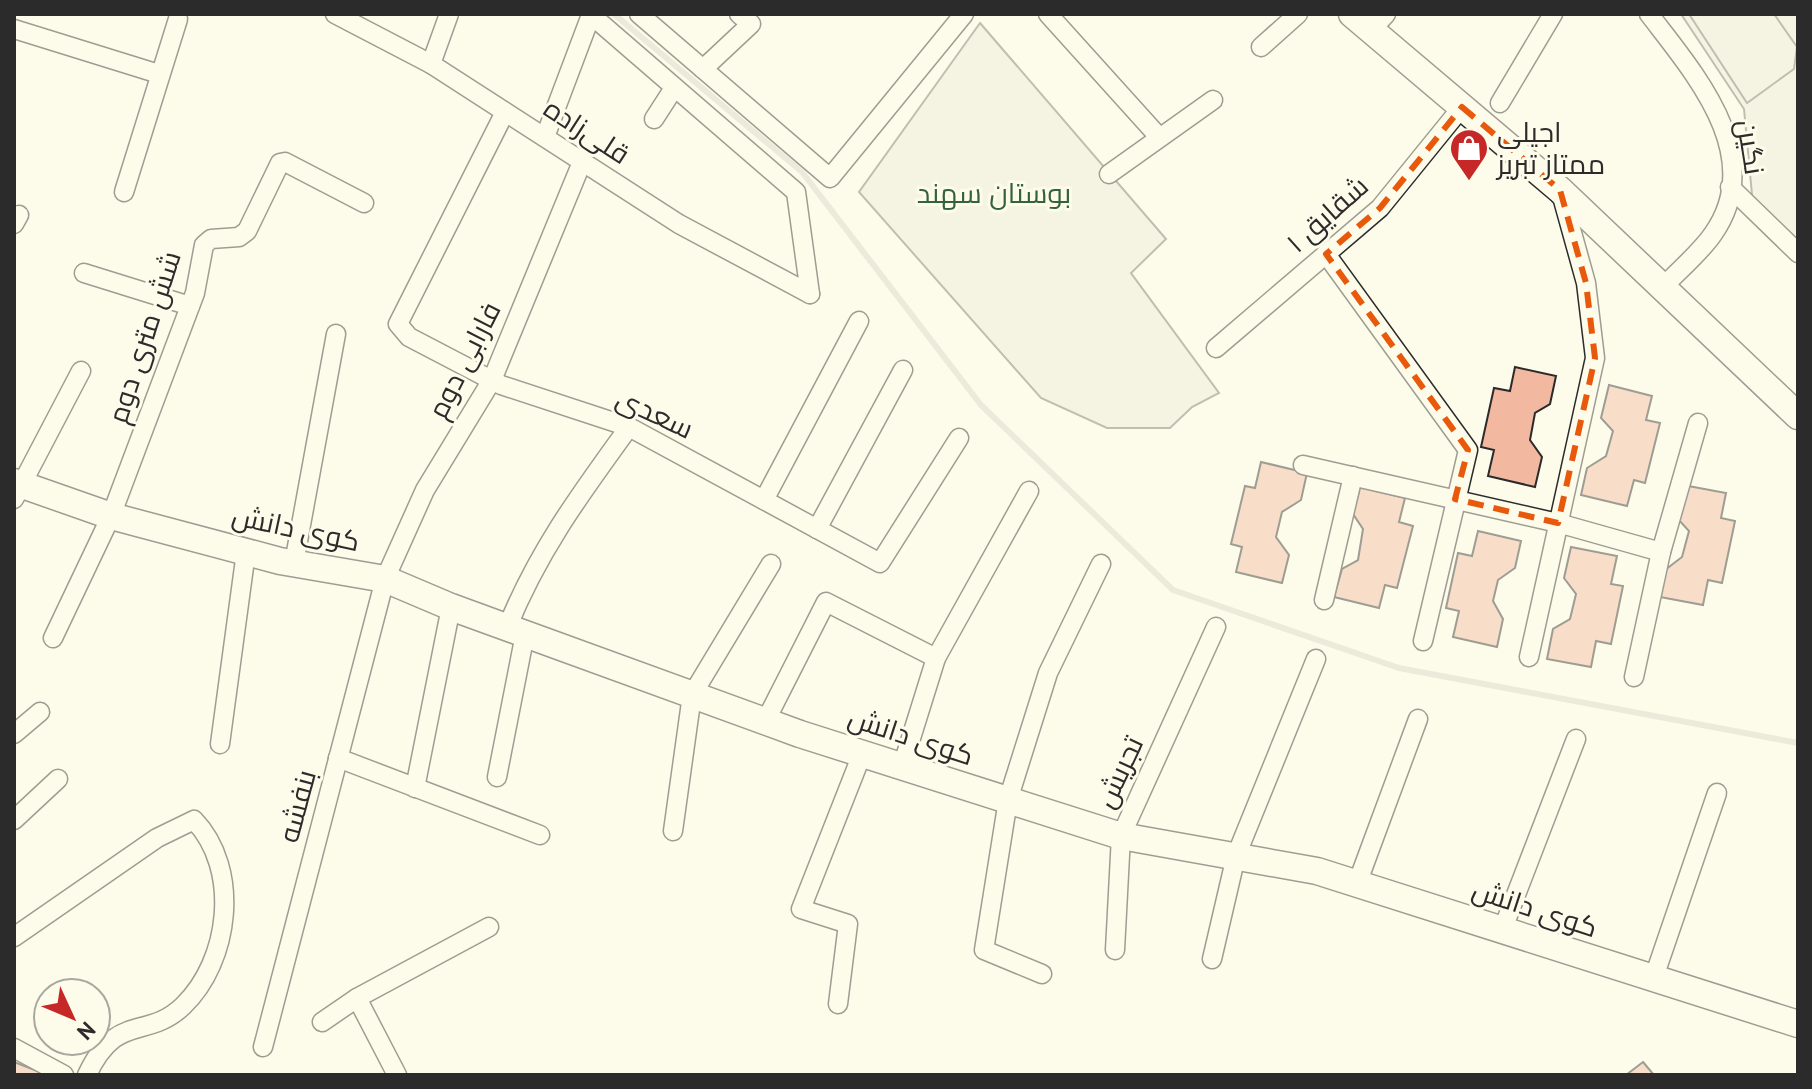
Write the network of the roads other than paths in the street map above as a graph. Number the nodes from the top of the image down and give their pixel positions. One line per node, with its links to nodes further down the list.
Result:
1 (335, 14): 15 (street, قلی‌زاده)
2 (449, 14): 15 (street)
3 (590, 14): 18 (street); 24 (street)
4 (639, 14): 16 (street)
5 (739, 14): 16 (street)
6 (964, 14): 16 (street)
7 (1048, 14): 25 (street)
8 (1298, 14): 14 (street)
9 (1553, 14): 20 (street)
10 (1649, 14): 28 (street, نگین)
11 (178, 19): 17 (street)
12 (1370, 19): 21 (street)
13 (14, 29): 17 (street)
14 (1261, 47)
15 (431, 64): 22 (street, قلی‌زاده)
16 (703, 69)
17 (159, 74): 30 (street)
18 (674, 88): 23 (street); 26 (street, قلی‌زاده)
19 (1213, 100): 25 (street)
20 (1500, 103)
21 (1462, 107): 29 (street); 33 (street, شقایق ۱)
22 (505, 112): 24 (street, قلی‌زاده); 42 (street, سعدی)
23 (654, 119)
24 (545, 137): 26 (street, قلی‌زاده)
25 (1159, 137): 27 (street)
26 (582, 162): 42 (street, فارابی دوم)
27 (1109, 174)
28 (1730, 187): 32 (street); 35 (street, نگین)
29 (1560, 190): 35 (street); 54 (street)
30 (124, 192)
31 (364, 203): 36 (street, شش متری دوم)
32 (1798, 253)
33 (1326, 254): 39 (street, شقایق ۱); 51 (street)
34 (84, 273): 36 (street)
35 (1662, 288): 43 (street)
36 (190, 306): 53 (street, شش متری دوم)
37 (859, 321): 52 (street)
38 (336, 334): 58 (street)
39 (1216, 348)
40 (903, 370): 55 (street)
41 (81, 371): 49 (street)
42 (492, 380): 45 (street, سعدی); 61 (street, فارابی دوم)
43 (1798, 416)
44 (1698, 423): 57 (street)
45 (629, 427): 52 (street, سعدی); 65 (street)
46 (959, 438): 55 (street, سعدی)
47 (1303, 465): 48 (street)
48 (1353, 476): 51 (street); 62 (street)
49 (16, 489): 53 (street, کوی دانش)
50 (1029, 491): 69 (street)
51 (1455, 499): 54 (street); 67 (street)
52 (764, 500): 55 (street, سعدی)
53 (111, 516): 56 (street, کوی دانش); 66 (street, شش متری دوم)
54 (1558, 523): 57 (street); 68 (street)
55 (817, 529)
56 (246, 552): 58 (street, کوی دانش); 78 (street)
57 (1661, 552): 71 (street)
58 (294, 563): 61 (street, کوی دانش)
59 (771, 564): 72 (street)
60 (1101, 564): 86 (street)
61 (385, 579): 63 (street, کوی دانش); 80 (street, بنفشه)
62 (1324, 600)
63 (451, 607): 65 (street, کوی دانش); 84 (street)
64 (1216, 627): 90 (street, تجریش)
65 (516, 631): 72 (street, کوی دانش); 82 (street)
66 (53, 638)
67 (1423, 641)
68 (1529, 657)
69 (936, 658): 75 (street); 81 (street)
70 (1316, 659): 91 (street)
71 (1634, 677)
72 (692, 695): 75 (street, کوی دانش); 88 (street)
73 (40, 712): 76 (street)
74 (1418, 719): 92 (street)
75 (765, 722): 79 (street, کوی دانش)
76 (14, 734)
77 (1576, 739): 94 (street)
78 (220, 744)
79 (862, 754): 81 (street, کوی دانش); 101 (street)
80 (338, 758): 84 (street); 104 (street, بنفشه)
81 (902, 767): 86 (street, کوی دانش)
82 (497, 777)
83 (58, 779): 87 (street)
84 (415, 788): 89 (street)
85 (1717, 793): 99 (street)
86 (1008, 800): 90 (street, کوی دانش); 98 (street)
87 (14, 820)
88 (673, 831)
89 (540, 835)
90 (1121, 836): 91 (street, کوی دانش); 96 (street, تجریش)
91 (1236, 856): 92 (street, کوی دانش); 97 (street)
92 (1357, 884): 94 (street, کوی دانش)
93 (489, 927): 100 (street)
94 (1502, 931): 99 (street, کوی دانش)
95 (14, 937): 107 (street)
96 (1115, 950)
97 (1212, 959)
98 (1042, 974)
99 (1653, 980): 103 (street, کوی دانش)
100 (357, 998): 102 (street); 108 (street)
101 (838, 1004)
102 (322, 1022)
103 (1798, 1024)
104 (263, 1047)
105 (14, 1048): 106 (street)
106 (64, 1075)
107 (87, 1075)
108 (397, 1075)

